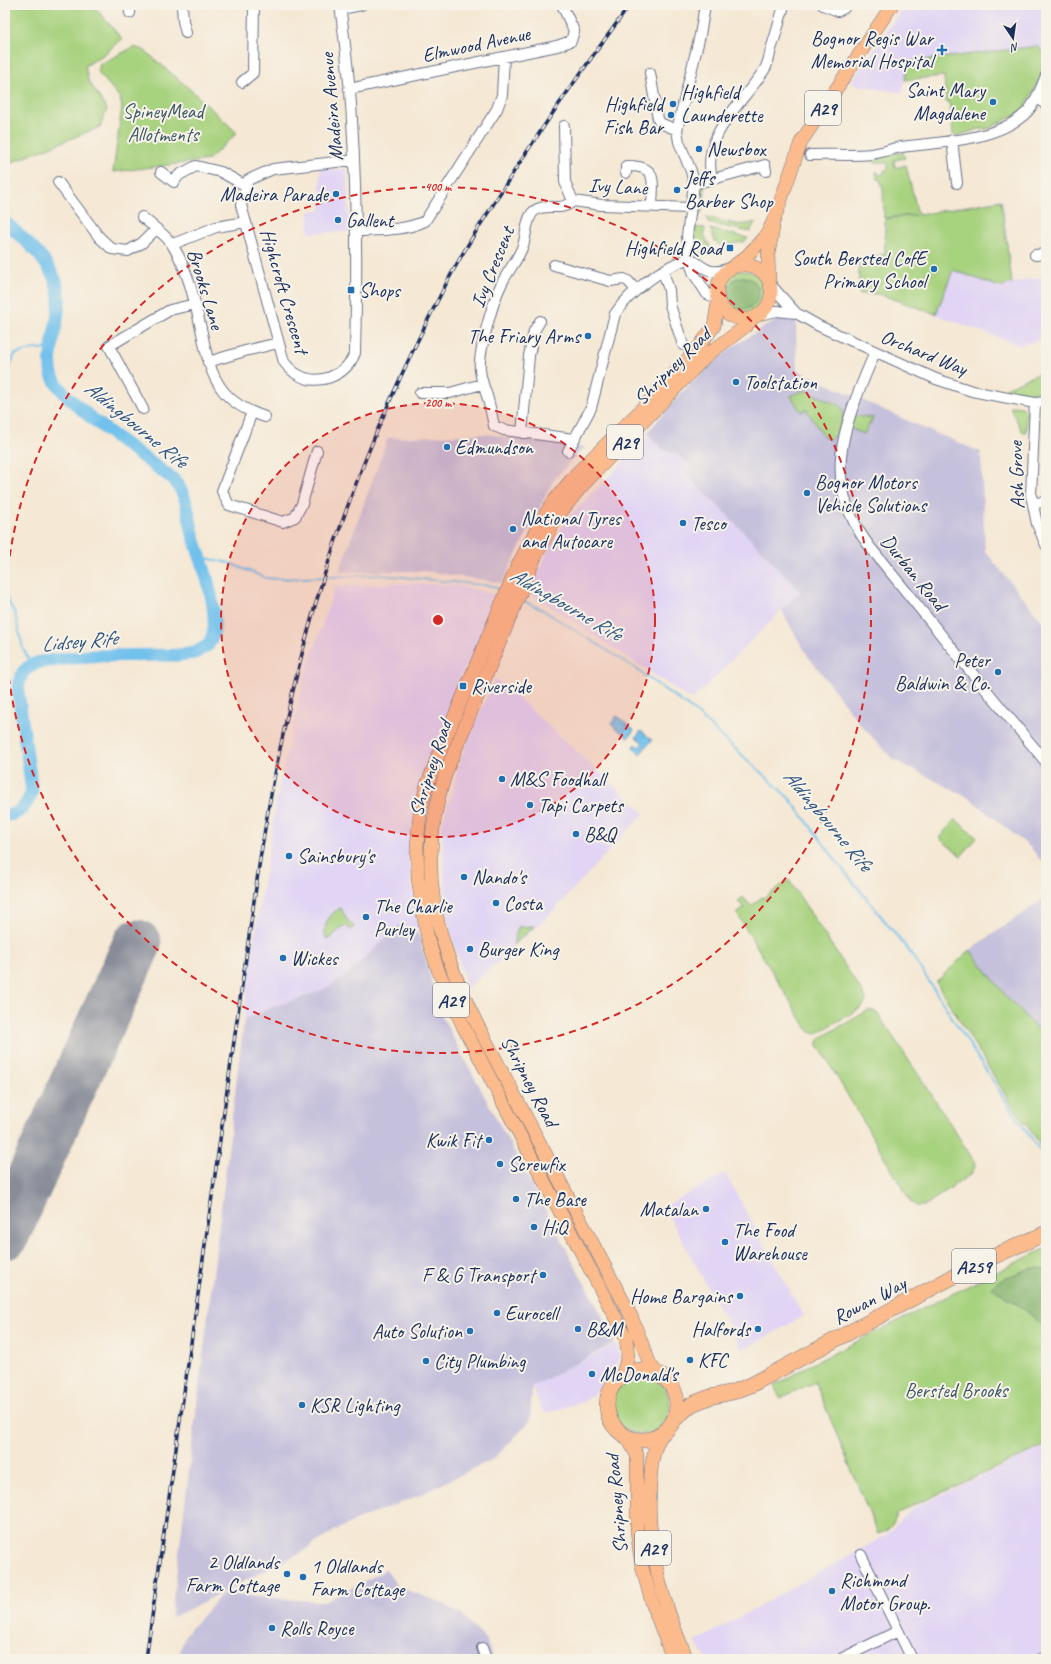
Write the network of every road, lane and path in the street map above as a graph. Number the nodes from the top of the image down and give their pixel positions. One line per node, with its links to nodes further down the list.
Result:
1 (182, 5): 11 (street)
2 (254, 5): 15 (street)
3 (361, 5): 10 (street)
4 (562, 5): 12 (street, Elmwood Avenue)
5 (705, 5): 20 (street)
6 (784, 5): 27 (street)
7 (823, 5): 8 (street)
8 (846, 5)
9 (892, 5): 36 (main road, Shripney Road / A29)
10 (340, 7): 16 (street, Madeira Avenue)
11 (186, 33)
12 (504, 57): 16 (street, Elmwood Avenue); 39 (street)
13 (650, 73): 20 (street)
14 (1046, 76): 17 (street)
15 (242, 82)
16 (349, 89): 23 (street, Madeira Avenue)
17 (1037, 96): 18 (street); 21 (street)
18 (1046, 105)
19 (564, 126): 32 (street, Ivy Lane)
20 (677, 130): 30 (street)
21 (952, 140): 22 (street); 29 (street)
22 (810, 155)
23 (354, 160): 31 (street); 39 (street, Madeira Avenue)
24 (766, 171): 27 (street)
25 (161, 172): 31 (street)
26 (626, 173): 33 (street)
27 (712, 179): 30 (street)
28 (58, 182): 38 (street)
29 (957, 183)
30 (694, 184): 34 (street)
31 (246, 186): 37 (street, Highcroft Crescent)
32 (573, 201): 33 (street, Ivy Lane); 58 (street, Ivy Crescent)
33 (652, 206): 34 (street, Ivy Lane)
34 (691, 208): 43 (street)
35 (142, 217): 38 (street, Brooks Lane)
36 (774, 220): 45 (main road, Shripney Road / A29); 47 (main road, Shripney Road / A29)
37 (246, 222): 40 (street); 54 (street, Highcroft Crescent)
38 (156, 229): 40 (street, Brooks Lane)
39 (357, 230): 54 (street, Highcroft Crescent)
40 (173, 244): 50 (street, Brooks Lane)
41 (1046, 254): 42 (street)
42 (1036, 255)
43 (690, 258): 45 (street); 46 (street); 49 (street)
44 (554, 265): 48 (street)
45 (733, 267): 47 (main road); 49 (main road, Shripney Road)
46 (663, 271): 48 (street); 55 (street)
47 (770, 282): 51 (street); 52 (main road, Shripney Road)
48 (636, 290): 66 (street)
49 (718, 300): 52 (main road, Shripney Road); 75 (main road, Shripney Road / A29)
50 (195, 304): 57 (street, Brooks Lane); 62 (street)
51 (796, 313): 52 (street); 56 (street, Orchard Way)
52 (756, 317): 74 (main road, Shripney Road / A29)
53 (540, 322): 65 (street)
54 (278, 343): 57 (street, Brooks Lane)
55 (683, 345)
56 (874, 352): 60 (street, Orchard Way); 72 (street, Durban Road)
57 (208, 362): 63 (street, Brooks Lane)
58 (482, 384): 59 (street); 65 (street, Ivy Crescent)
59 (420, 393)
60 (1035, 402): 61 (street, Orchard Way); 70 (street, Ash Grove)
61 (1046, 402)
62 (143, 409)
63 (252, 412): 64 (street, Brooks Lane); 67 (street)
64 (265, 417)
65 (522, 433): 66 (street)
66 (574, 439): 68 (street)
67 (317, 450)
68 (568, 451)
69 (1046, 502): 70 (street)
70 (1033, 503): 71 (street, Ash Grove)
71 (1046, 545)
72 (1046, 762)
73 (1046, 1233): 77 (highway, Rowan Way / A259)
74 (658, 1375): 75 (highway); 76 (highway)
75 (622, 1377): 80 (highway)
76 (671, 1386): 77 (highway, Rowan Way / A259); 78 (highway)
77 (710, 1397): 78 (highway, Rowan Way / A259)
78 (674, 1420): 79 (highway)
79 (662, 1434): 80 (highway); 87 (main road, Shripney Road / A29)
80 (627, 1437): 86 (main road, Shripney Road / A29)
81 (861, 1555): 82 (street)
82 (898, 1631): 88 (street); 89 (street)
83 (482, 1648): 85 (street)
84 (1046, 1657): 90 (street)
85 (486, 1659)
86 (673, 1659)
87 (687, 1659)
88 (841, 1659)
89 (912, 1659)
90 (1041, 1659)

